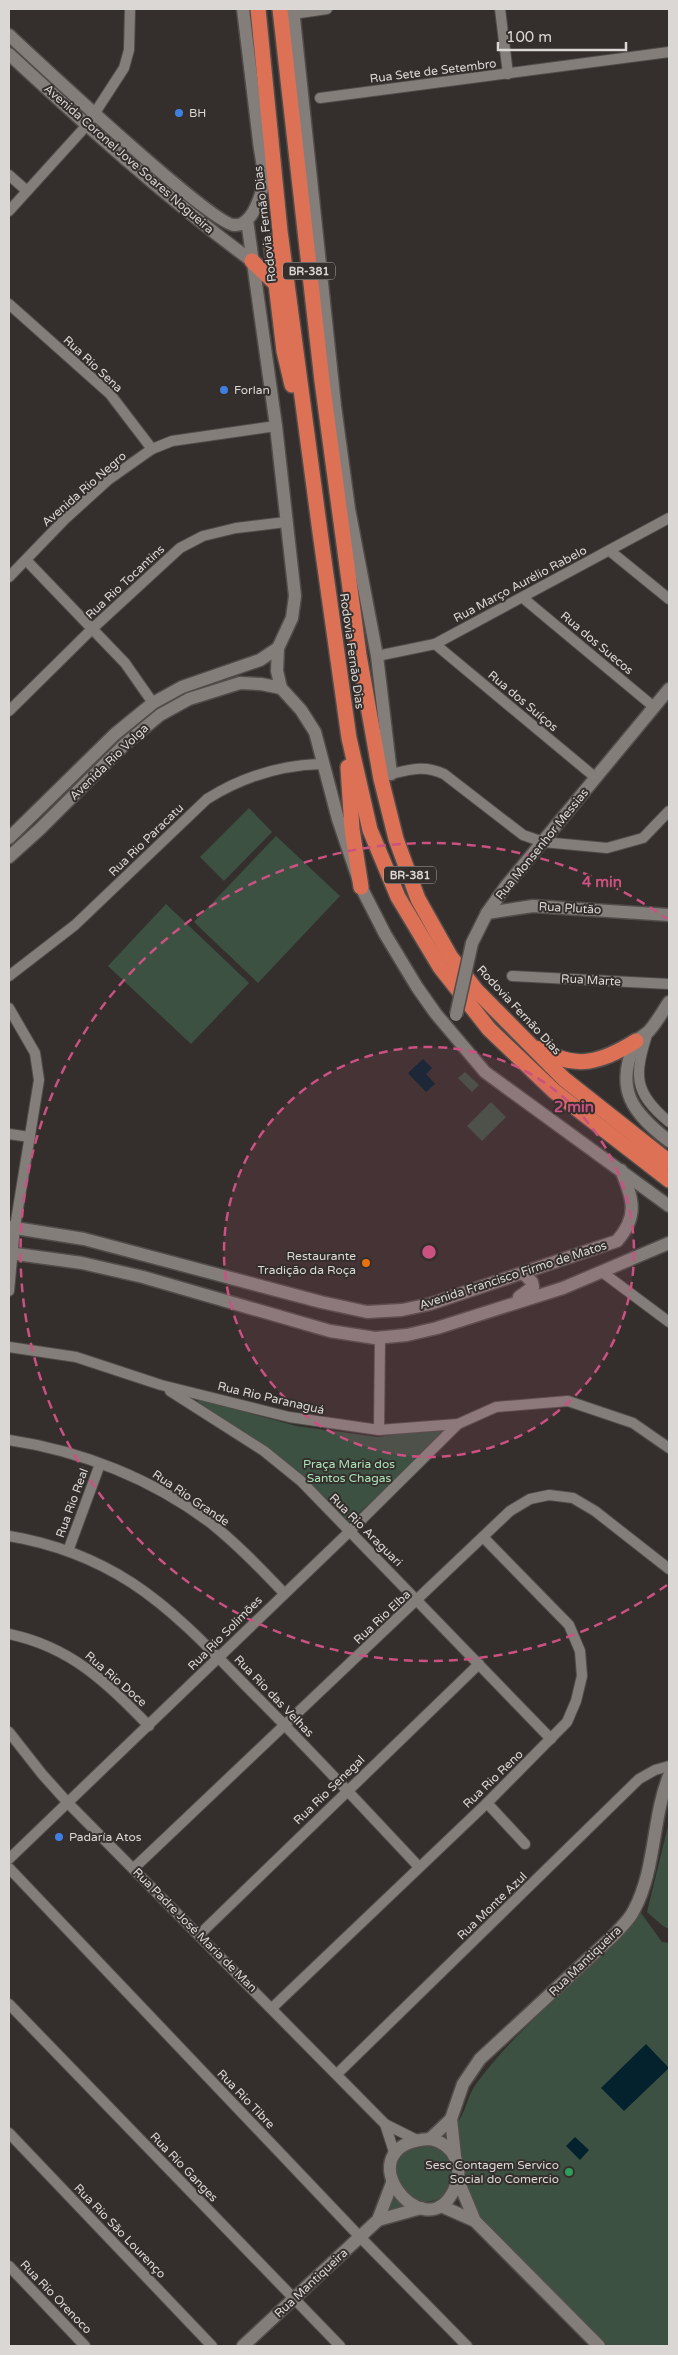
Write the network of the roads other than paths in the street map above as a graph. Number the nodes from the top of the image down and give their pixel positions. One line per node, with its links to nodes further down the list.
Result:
1 (130, 9): 14 (street)
2 (243, 9): 17 (street, Rodovia Fernão Dias / BR-381)
3 (258, 9): 28 (highway, Rodovia Fernão Dias / BR-381)
4 (327, 9): 6 (street)
5 (500, 9): 10 (street)
6 (288, 10): 39 (street, Rodovia Fernão Dias / BR-381); 51 (highway, Rodovia Fernão Dias / BR-381)
7 (9, 35): 11 (street, Avenida Coronel Jove Soares Nogueira)
8 (669, 52): 10 (street, Rua Sete de Setembro)
9 (9, 54): 12 (street, Avenida Coronel Jove Soares Nogueira)
10 (508, 74): 13 (street, Rua Sete de Setembro)
11 (57, 80): 12 (street); 14 (street, Avenida Coronel Jove Soares Nogueira)
12 (47, 89): 15 (street, Avenida Coronel Jove Soares Nogueira)
13 (320, 98)
14 (94, 113): 15 (street); 19 (street, Avenida Coronel Jove Soares Nogueira)
15 (87, 125): 18 (street); 20 (street, Avenida Coronel Jove Soares Nogueira)
16 (9, 175): 18 (street)
17 (264, 184): 22 (street, Rodovia Fernão Dias); 24 (highway, BR-381)
18 (26, 191): 21 (street)
19 (196, 201): 20 (street); 22 (street, Avenida Coronel Jove Soares Nogueira)
20 (186, 210): 23 (street, Avenida Coronel Jove Soares Nogueira)
21 (9, 212)
22 (247, 220): 23 (street, Rodovia Fernão Dias)
23 (252, 261): 24 (highway); 26 (street, Rodovia Fernão Dias)
24 (276, 284): 28 (highway, BR-381)
25 (9, 304): 27 (street, Rua Rio Sena)
26 (276, 426): 27 (street, Avenida Rio Negro); 30 (street, Rodovia Fernão Dias)
27 (152, 449): 32 (street, Avenida Rio Negro)
28 (310, 456): 45 (highway, Rodovia Fernão Dias / BR-381)
29 (669, 518): 31 (street, Rua Março Aurélio Rabelo)
30 (286, 522): 36 (street, Rua Rio Tocantins); 38 (street, Rodovia Fernão Dias)
31 (610, 551): 34 (street, Rua Março Aurélio Rabelo); 35 (street)
32 (26, 560): 33 (street, Avenida Rio Negro); 36 (street)
33 (10, 573)
34 (523, 598): 37 (street, Rua Março Aurélio Rabelo); 43 (street, Rua dos Suecos)
35 (669, 599)
36 (93, 628): 42 (street); 44 (street, Rua Rio Tocantins)
37 (435, 644): 39 (street, Rua Março Aurélio Rabelo); 48 (street, Rua dos Suíços)
38 (278, 648): 40 (street, Rodovia Fernão Dias); 42 (street, Avenida Rio Volga)
39 (377, 656): 47 (street, Rodovia Fernão Dias)
40 (282, 688): 46 (street, Rodovia Fernão Dias); 53 (street, Avenida Rio Volga)
41 (669, 689): 43 (street, Rua Monsenhor Messias)
42 (153, 703): 50 (street, Avenida Rio Volga)
43 (654, 707): 48 (street, Rua Monsenhor Messias)
44 (9, 711)
45 (349, 738): 54 (highway); 75 (highway, Rodovia Fernão Dias / BR-381)
46 (322, 764): 54 (street, Rodovia Fernão Dias); 59 (street, Rua Rio Paracatu)
47 (391, 774): 51 (highway); 52 (street)
48 (596, 778): 52 (street, Rua Monsenhor Messias)
49 (669, 810): 52 (street)
50 (9, 838)
51 (396, 839): 62 (highway, Rodovia Fernão Dias / BR-381)
52 (543, 842): 55 (street, Rua Monsenhor Messias)
53 (9, 857)
54 (361, 887): 66 (street, Rodovia Fernão Dias)
55 (487, 913): 56 (street, Rua Plutão); 66 (street, Rua Monsenhor Messias, bridge)
56 (653, 914): 57 (street, Rua Plutão); 58 (street, Rua Plutão)
57 (669, 915)
58 (669, 920)
59 (9, 976)
60 (512, 976): 61 (street, Rua Marte)
61 (669, 984)
62 (476, 990): 65 (highway); 69 (highway, Rodovia Fernão Dias / BR-381)
63 (669, 1002): 65 (street)
64 (9, 1008): 70 (street)
65 (642, 1037): 67 (street); 71 (street)
66 (465, 1049): 74 (street, Rodovia Fernão Dias)
67 (669, 1122)
68 (9, 1134): 70 (street)
69 (635, 1136): 72 (highway); 73 (highway, Rodovia Fernão Dias / BR-381)
70 (30, 1137): 77 (street)
71 (669, 1141)
72 (669, 1156)
73 (669, 1162)
74 (620, 1168): 76 (street, Rodovia Fernão Dias); 82 (street, Avenida Francisco Firmo de Matos)
75 (669, 1180)
76 (669, 1206)
77 (12, 1227): 79 (street); 80 (street, Avenida Francisco Firmo de Matos)
78 (669, 1243): 81 (street, Avenida Francisco Firmo de Matos)
79 (10, 1253): 83 (street, Avenida Francisco Firmo de Matos); 84 (street)
80 (152, 1256): 82 (street, Avenida Francisco Firmo de Matos); 83 (street)
81 (602, 1272): 85 (street, Avenida Francisco Firmo de Matos); 86 (street)
82 (523, 1273): 85 (street)
83 (143, 1277): 87 (street, Avenida Francisco Firmo de Matos)
84 (9, 1291)
85 (501, 1307): 87 (street, Avenida Francisco Firmo de Matos)
86 (669, 1322)
87 (380, 1337): 91 (street)
88 (9, 1347): 89 (street, Rua Rio Paranaguá)
89 (161, 1385): 91 (street, Rua Rio Paranaguá); 97 (street, Rua Rio Araguari)
90 (458, 1424): 91 (street, Rua Rio Paranaguá); 93 (street, Rua Rio Paranaguá); 97 (street, Rua Rio Solimões)
91 (379, 1430)
92 (669, 1437): 93 (street)
93 (654, 1438): 95 (street, Rua Rio Paranaguá)
94 (9, 1440): 96 (street, Rua Rio Grande)
95 (669, 1448)
96 (100, 1464): 100 (street, Rua Rio Real); 102 (street, Rua Rio Grande)
97 (349, 1532): 102 (street, Rua Rio Solimões); 103 (street, Rua Rio Araguari)
98 (9, 1536): 100 (street, Rua Rio das Velhas)
99 (483, 1537): 101 (street, Rua Rio Elba); 103 (street, Rua Rio Elba); 110 (street, Rua Rio Reno)
100 (68, 1552): 105 (street, Rua Rio das Velhas)
101 (669, 1569)
102 (284, 1593): 105 (street, Rua Rio Solimões)
103 (418, 1601): 106 (street, Rua Rio Araguari); 107 (street, Rua Rio Elba)
104 (9, 1634): 108 (street, Rua Rio Doce)
105 (218, 1658): 107 (street, Rua Rio das Velhas); 108 (street, Rua Rio Solimões)
106 (479, 1664): 110 (street, Rua Rio Araguari); 113 (street, Rua Rio Senegal)
107 (284, 1724): 113 (street, Rua Rio das Velhas); 120 (street, Rua Rio Elba)
108 (149, 1726): 114 (street, Rua Rio Solimões)
109 (9, 1732): 114 (street, Rua Padre José Maria de Man)
110 (551, 1740): 115 (street, Rua Rio Reno)
111 (669, 1766): 124 (street, Rua Monte Azul)
112 (669, 1776): 125 (street, Rua Mantiqueira)
113 (347, 1789): 118 (street, Rua Rio das Velhas); 121 (street, Rua Rio Senegal)
114 (68, 1802): 117 (street, Rua Rio Solimões); 120 (street, Rua Padre José Maria de Man)
115 (487, 1803): 116 (street); 118 (street, Rua Rio Reno)
116 (525, 1844)
117 (9, 1859)
118 (419, 1867): 123 (street, Rua Rio Reno)
119 (9, 1868): 138 (street, Rua Rio Tibre)
120 (134, 1868): 121 (street, Rua Padre José Maria de Man)
121 (199, 1935): 123 (street, Rua Padre José Maria de Man)
122 (9, 2004): 140 (street, Rua Rio Ganges)
123 (272, 2008): 124 (street, Rua Padre José Maria de Man)
124 (337, 2074): 126 (street, Rua Padre José Maria de Man)
125 (451, 2119): 128 (street, Rua Mantiqueira); 131 (street, Rua Mantiqueira)
126 (385, 2124): 129 (street, Rua Padre José Maria de Man); 130 (street, Rua Padre José Maria de Man)
127 (9, 2133): 142 (street, Rua Rio São Lourenço)
128 (430, 2139): 129 (street); 131 (street)
129 (417, 2140): 130 (street)
130 (395, 2155): 133 (street)
131 (455, 2156): 132 (street)
132 (458, 2180): 134 (street); 137 (street)
133 (392, 2183): 135 (street); 136 (street, Rua Mantiqueira)
134 (441, 2206): 135 (street); 137 (street)
135 (422, 2208): 136 (street, Rua Mantiqueira)
136 (378, 2220): 138 (street, Rua Mantiqueira)
137 (474, 2221): 146 (street)
138 (360, 2237): 140 (street, Rua Mantiqueira); 145 (street, Rua Rio Tibre)
139 (9, 2266): 141 (street, Rua Rio Orenoco)
140 (295, 2299): 143 (street, Rua Mantiqueira); 144 (street, Rua Rio Ganges)
141 (86, 2346)
142 (212, 2346)
143 (243, 2346)
144 (340, 2346)
145 (467, 2346)
146 (599, 2346)

